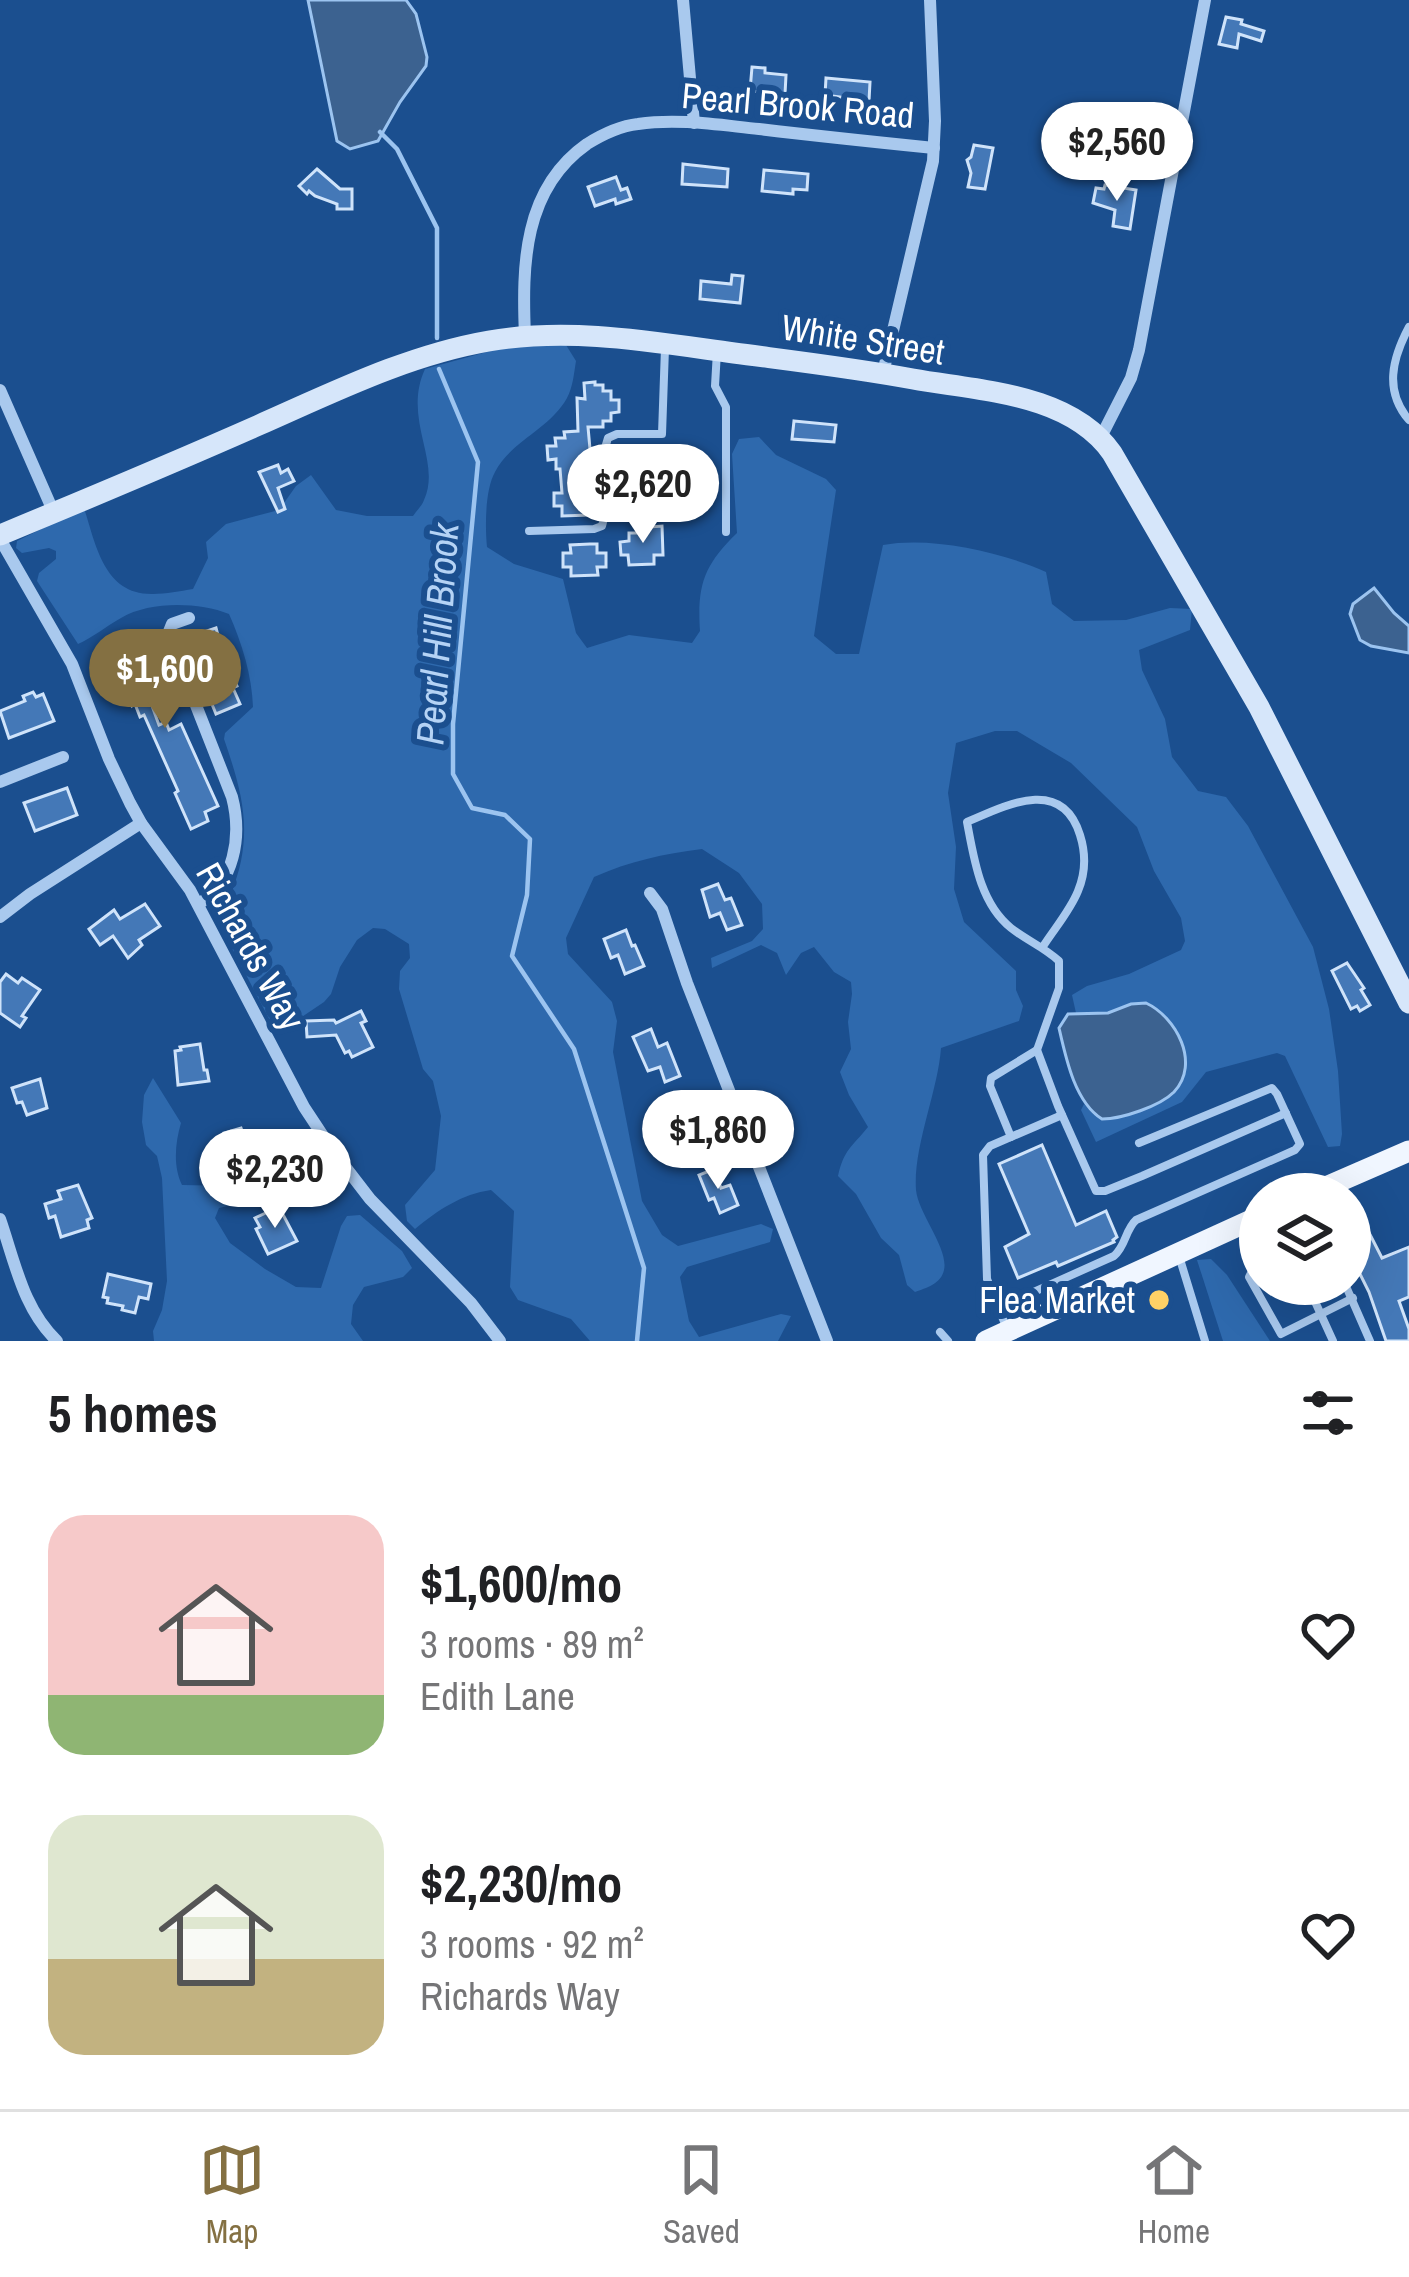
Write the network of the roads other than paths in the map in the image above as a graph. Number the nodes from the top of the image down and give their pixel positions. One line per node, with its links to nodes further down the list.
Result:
1 (683, 0): 4 (street)
2 (930, 0): 5 (street)
3 (1205, 0): 13 (street)
4 (694, 123): 5 (street, Pearl Brook Road); 7 (street, Pearl Brook Road)
5 (934, 148): 10 (street)
6 (1409, 327): 12 (lane)
7 (526, 336): 8 (street, White Street); 14 (street, White Street)
8 (666, 344): 9 (street, White Street); 15 (lane)
9 (717, 350): 10 (street, White Street); 16 (lane)
10 (883, 373): 13 (street, White Street)
11 (0, 390): 14 (street)
12 (1409, 420)
13 (1100, 437): 26 (street, White Street)
14 (54, 513): 17 (street, White Street)
15 (529, 531)
16 (726, 532)
17 (1, 540): 21 (street, Richards Way)
18 (189, 618): 23 (street)
19 (63, 758): 20 (street)
20 (0, 782)
21 (141, 823): 23 (street, Richards Way); 24 (street)
22 (650, 892): 47 (street)
23 (199, 904): 46 (street, Richards Way)
24 (0, 917)
25 (1042, 948): 25 (lane); 27 (lane)
26 (1409, 1003)
27 (1037, 1050): 29 (lane); 30 (lane)
28 (1286, 1113): 29 (lane); 31 (lane); 41 (lane)
29 (1062, 1115): 30 (lane)
30 (1011, 1137): 41 (lane)
31 (1138, 1143)
32 (1409, 1151): 33 (main road)
33 (1361, 1173)
34 (0, 1219): 45 (street)
35 (1239, 1225): 36 (main road)
36 (1178, 1253): 43 (main road); 50 (lane)
37 (1264, 1305): 42 (lane)
38 (1318, 1305): 42 (lane)
39 (1339, 1305): 42 (lane)
40 (1356, 1305): 52 (lane)
41 (998, 1308): 43 (lane)
42 (1322, 1314): 51 (lane)
43 (1008, 1331): 49 (main road)
44 (940, 1332): 48 (lane)
45 (57, 1341)
46 (500, 1341)
47 (827, 1341)
48 (948, 1341)
49 (986, 1341)
50 (1205, 1341)
51 (1333, 1341)
52 (1370, 1341)

